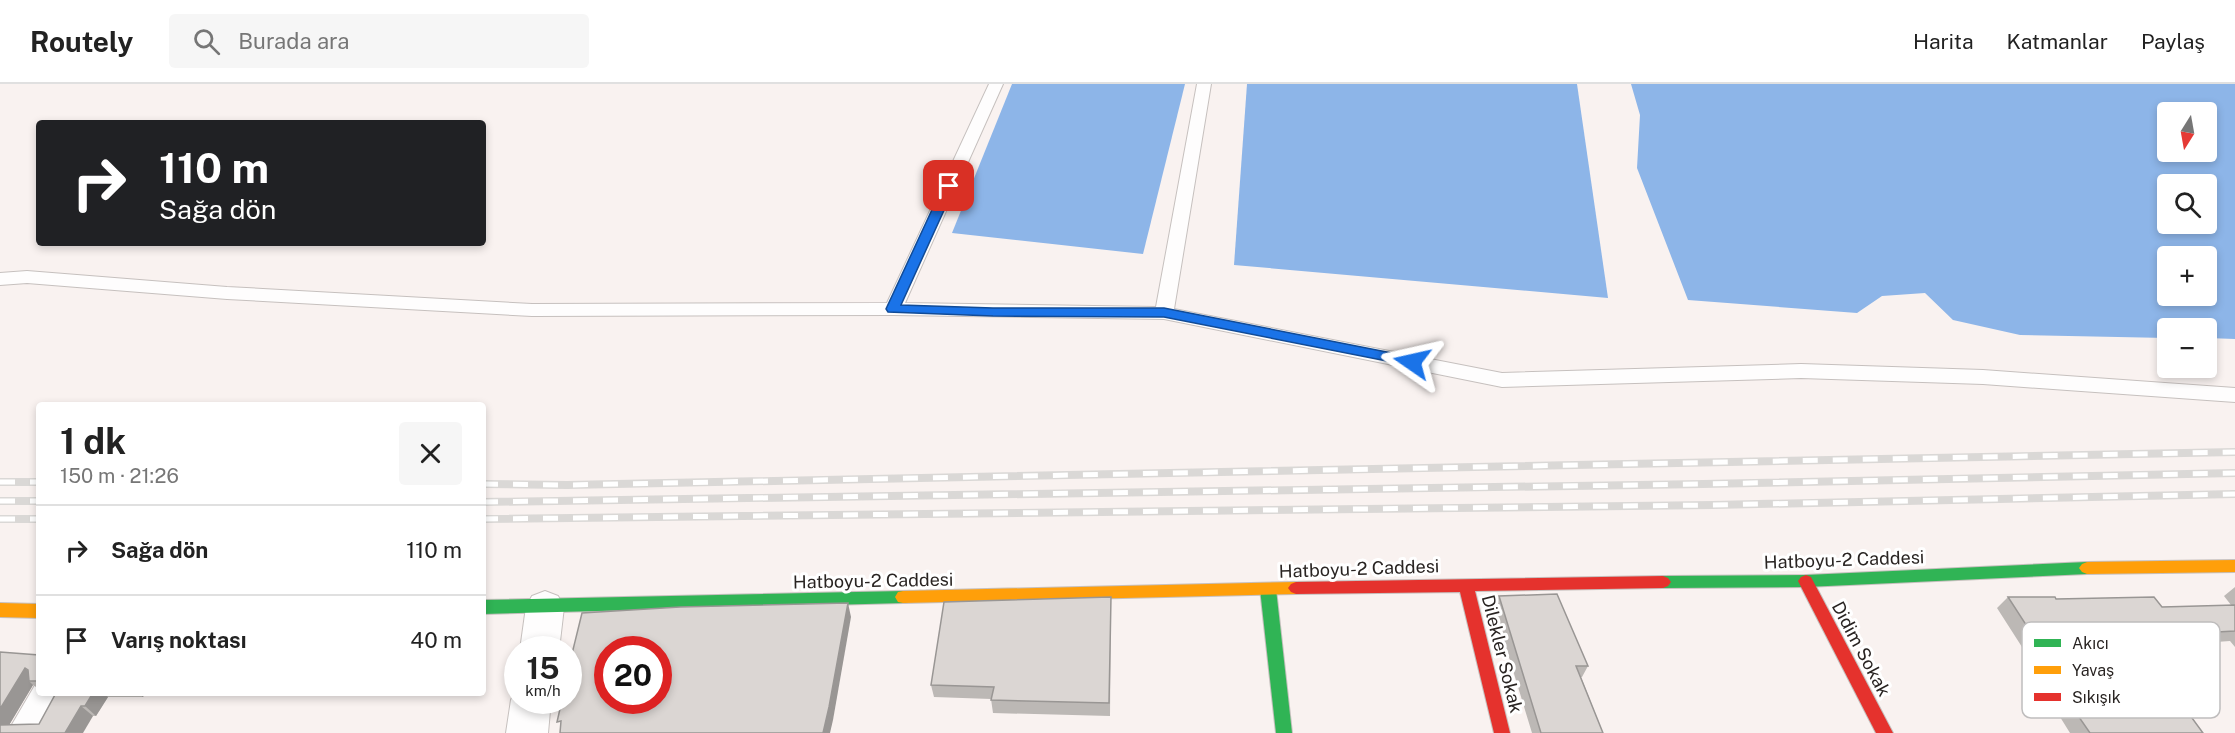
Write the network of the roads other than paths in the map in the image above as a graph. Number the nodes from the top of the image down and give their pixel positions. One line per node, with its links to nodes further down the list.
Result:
1 (996, 84): 4 (lane)
2 (1204, 84): 5 (lane)
3 (0, 279): 4 (lane)
4 (893, 309): 5 (lane)
5 (1164, 313): 6 (lane)
6 (2235, 395)
7 (2235, 566): 8 (main road, Hatboyu-2 Caddesi)
8 (1806, 581): 9 (main road, Hatboyu-2 Caddesi); 22 (main road, Didim Sokak)
9 (1466, 584): 10 (main road, Hatboyu-2 Caddesi); 21 (main road, Dilekler Sokak)
10 (1268, 590): 12 (main road, Hatboyu-2 Caddesi); 20 (main road)
11 (486, 607): 12 (main road, Hatboyu-2 Caddesi)
12 (545, 607): 15 (street)
13 (0, 610): 14 (main road)
14 (36, 610)
15 (541, 636)
16 (50, 696): 18 (street)
17 (529, 714): 19 (street)
18 (28, 733)
19 (527, 733)
20 (1284, 733)
21 (1502, 733)
22 (1885, 733)

